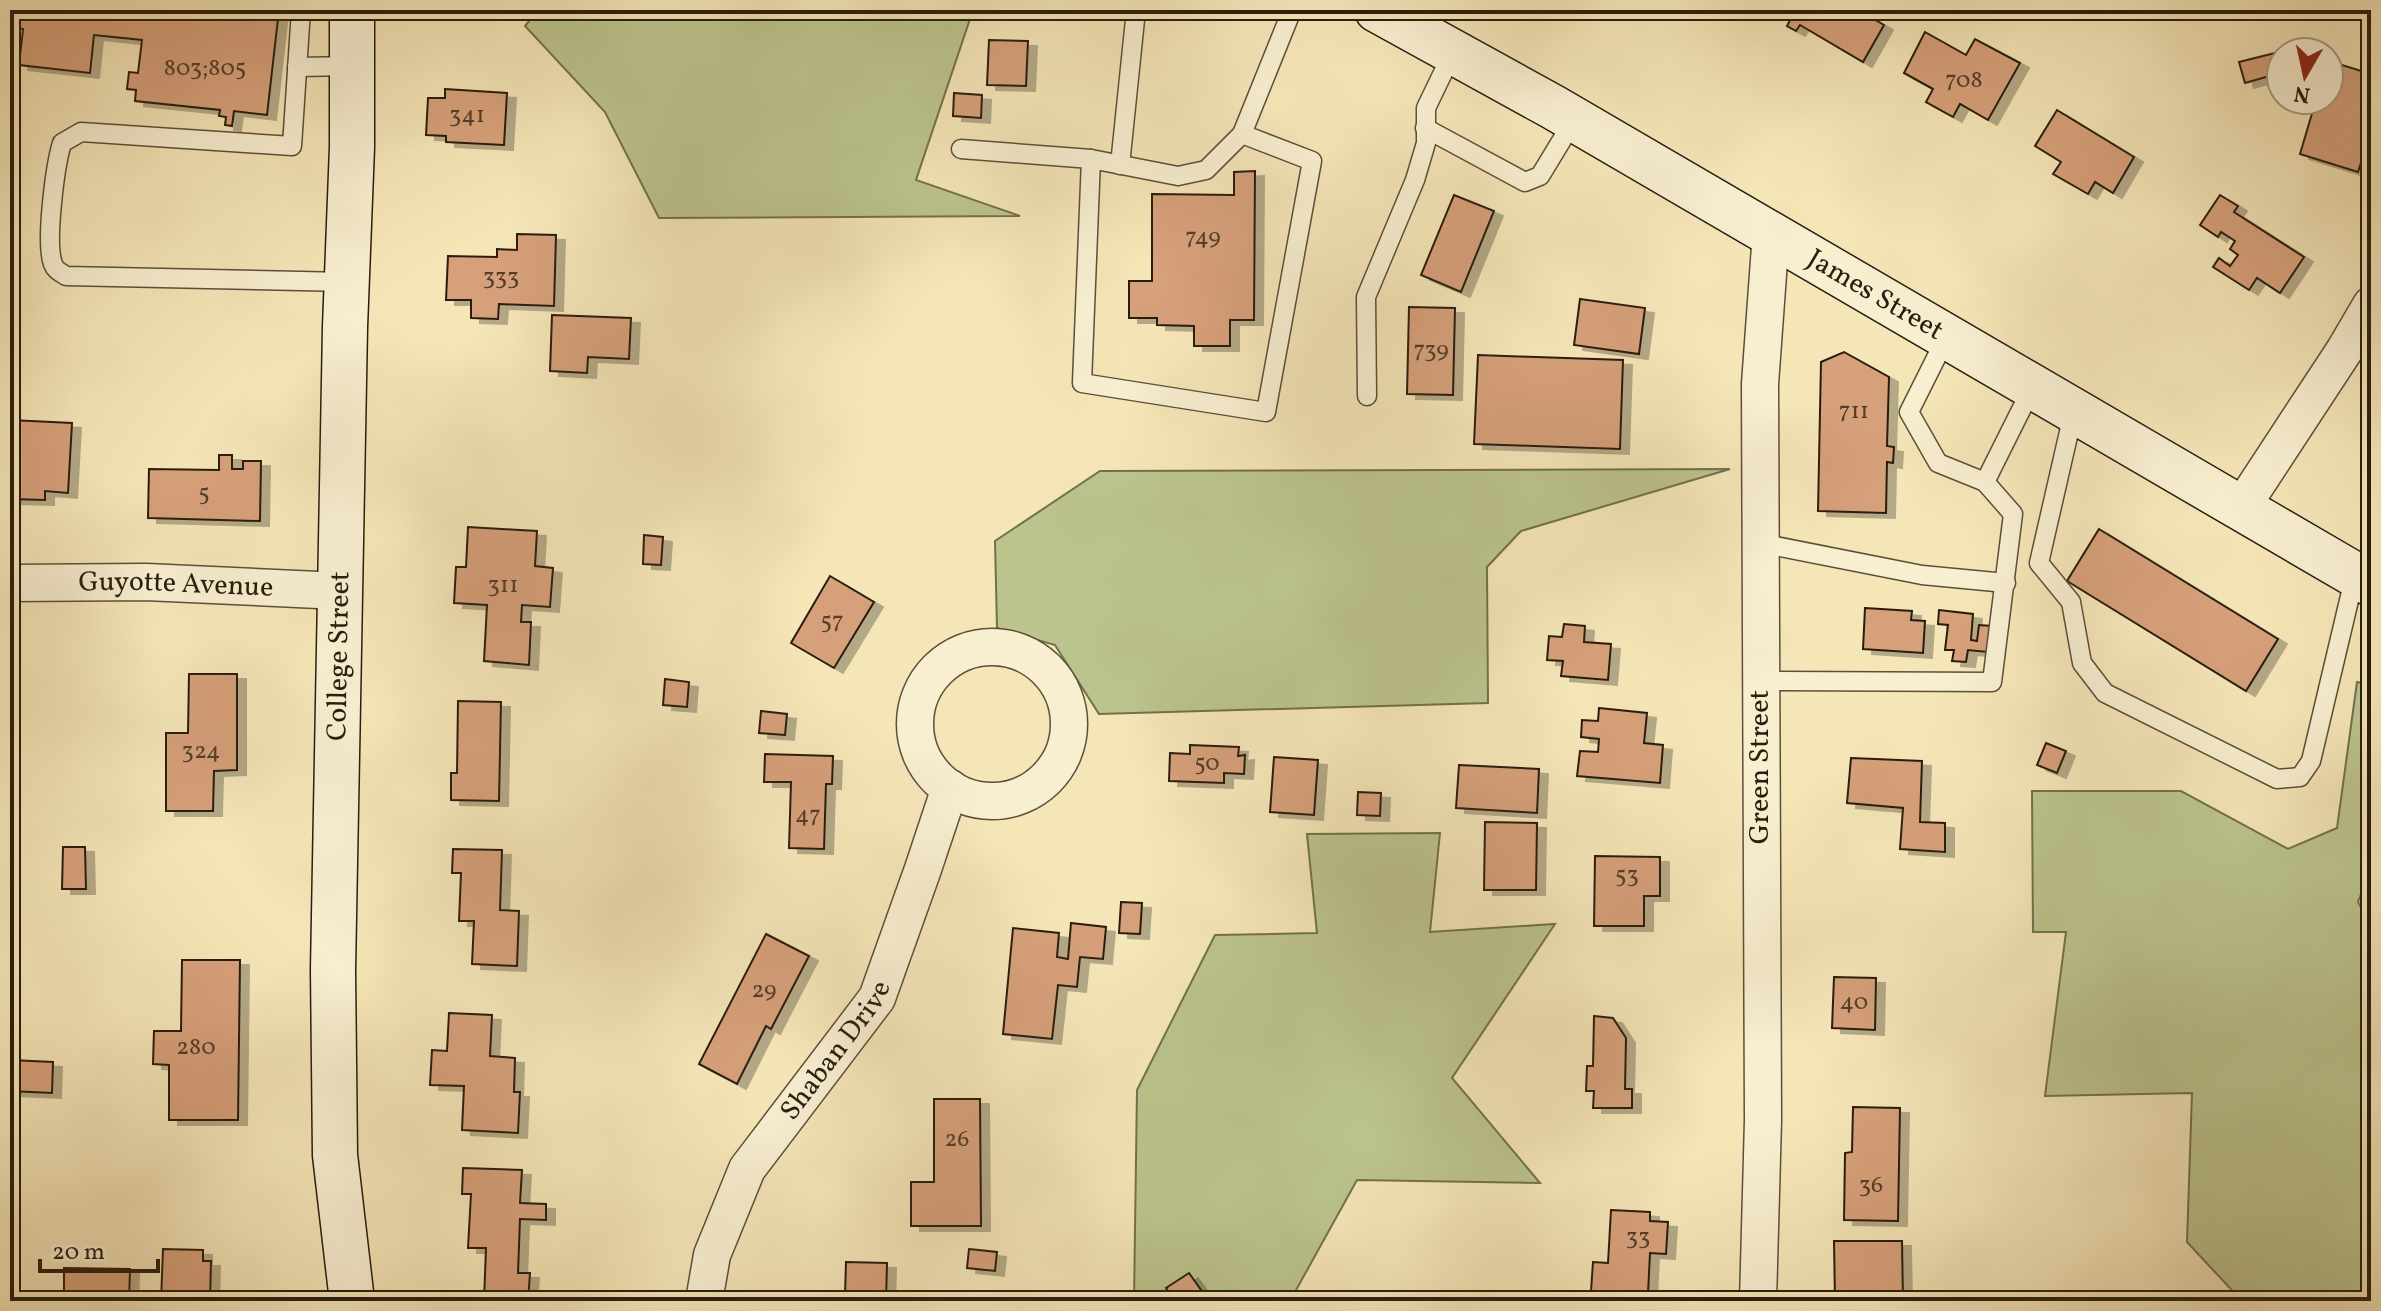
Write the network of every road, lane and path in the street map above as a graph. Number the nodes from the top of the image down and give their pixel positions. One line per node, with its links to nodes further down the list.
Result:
1 (301, 10): 8 (lane)
2 (352, 10): 7 (street, College Street)
3 (1136, 10): 14 (lane)
4 (1292, 10): 11 (lane)
5 (1377, 10): 6 (street, James Street)
6 (1453, 52): 9 (street, James Street); 10 (lane)
7 (352, 66): 8 (lane); 16 (street, College Street)
8 (297, 67): 16 (lane)
9 (1574, 120): 10 (lane); 15 (street, James Street)
10 (1425, 128): 20 (lane)
11 (1242, 134): 13 (lane); 14 (lane)
12 (961, 149): 13 (lane)
13 (1091, 159): 14 (lane)
14 (1120, 165)
15 (1771, 233): 18 (street, James Street); 24 (street, Green Street)
16 (347, 282): 28 (street, College Street)
17 (2371, 305): 23 (street)
18 (1947, 336): 19 (street, James Street); 22 (lane)
19 (2033, 386): 21 (street, James Street); 22 (lane)
20 (1367, 396)
21 (2074, 410): 23 (street, James Street); 25 (lane)
22 (1985, 482): 27 (lane)
23 (2241, 508): 25 (street, James Street)
24 (1760, 543): 27 (lane); 29 (street, Green Street)
25 (2363, 580)
26 (10, 583): 28 (street, Guyotte Avenue)
27 (2006, 583): 29 (lane)
28 (340, 591): 31 (street, College Street)
29 (1760, 681): 33 (street, Green Street)
30 (950, 788): 30 (street); 32 (street, Shaban Drive)
31 (352, 1301)
32 (704, 1301)
33 (1758, 1301)

